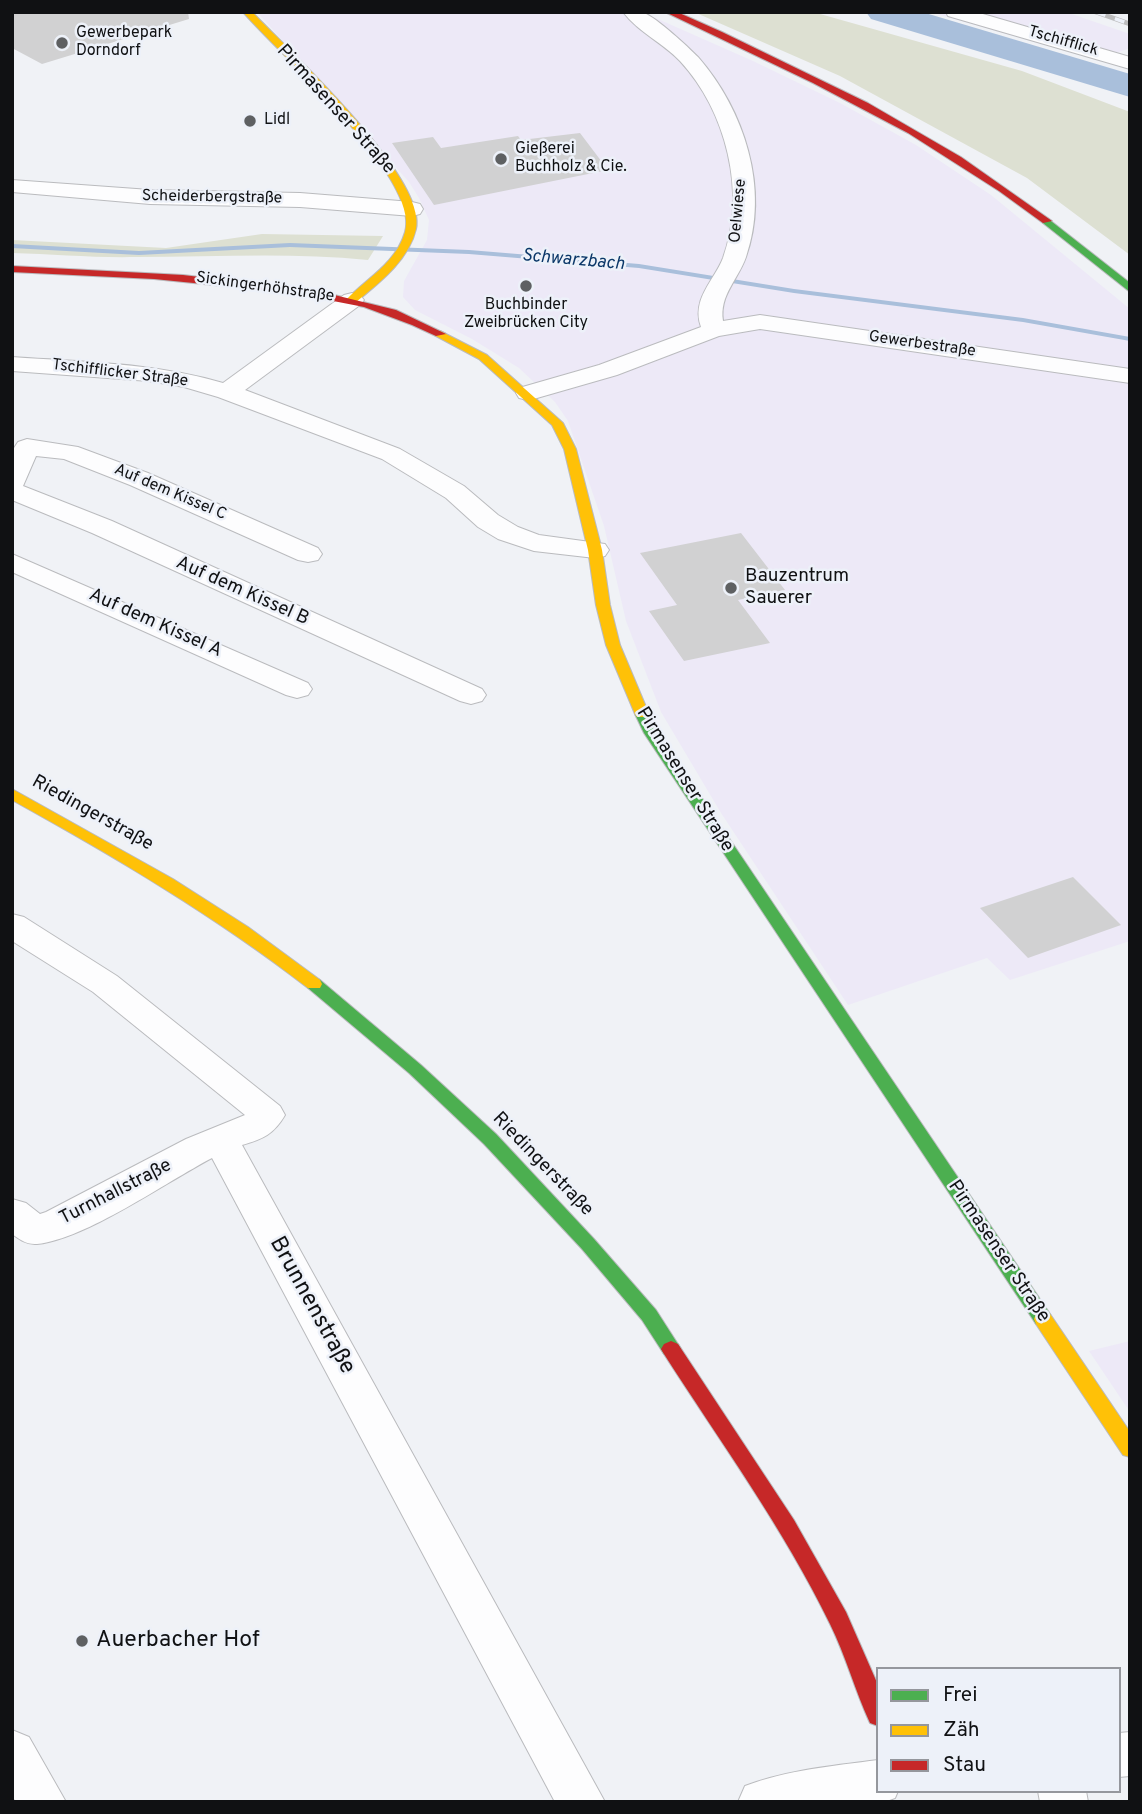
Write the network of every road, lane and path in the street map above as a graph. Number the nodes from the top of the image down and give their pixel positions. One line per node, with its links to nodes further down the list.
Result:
1 (247, 12): 7 (main road, Pirmasenser Straße)
2 (632, 12): 11 (street, Oelwiese)
3 (669, 12): 9 (main road)
4 (955, 12): 5 (street, Tschifflick)
5 (1130, 62)
6 (12, 186): 7 (street, Scheiderbergstraße)
7 (412, 209): 10 (main road)
8 (12, 269): 10 (main road, Sickingerhöhstraße)
9 (1130, 289)
10 (352, 300): 14 (street); 15 (main road, Sickingerhöhstraße)
11 (714, 330): 13 (street, Gewerbestraße); 15 (street)
12 (12, 364): 14 (street, Tschifflicker Straße)
13 (1130, 376)
14 (227, 391): 18 (street)
15 (528, 393): 18 (main road, Sickingerhöhstraße)
16 (12, 483): 19 (street, Auf dem Kissel C)
17 (12, 491): 22 (street, Auf dem Kissel B)
18 (595, 550): 27 (main road, Pirmasenser Straße)
19 (308, 554)
20 (12, 562): 21 (street, Auf dem Kissel A)
21 (298, 688)
22 (471, 695)
23 (12, 794): 28 (main road, Riedingerstraße)
24 (12, 925): 25 (street)
25 (220, 1139): 26 (street, Turnhallstraße); 32 (street, Brunnenstraße)
26 (12, 1213)
27 (1130, 1449)
28 (876, 1710)
29 (12, 1752): 31 (street)
30 (876, 1782): 33 (street)
31 (42, 1802)
32 (581, 1802)
33 (762, 1802)

